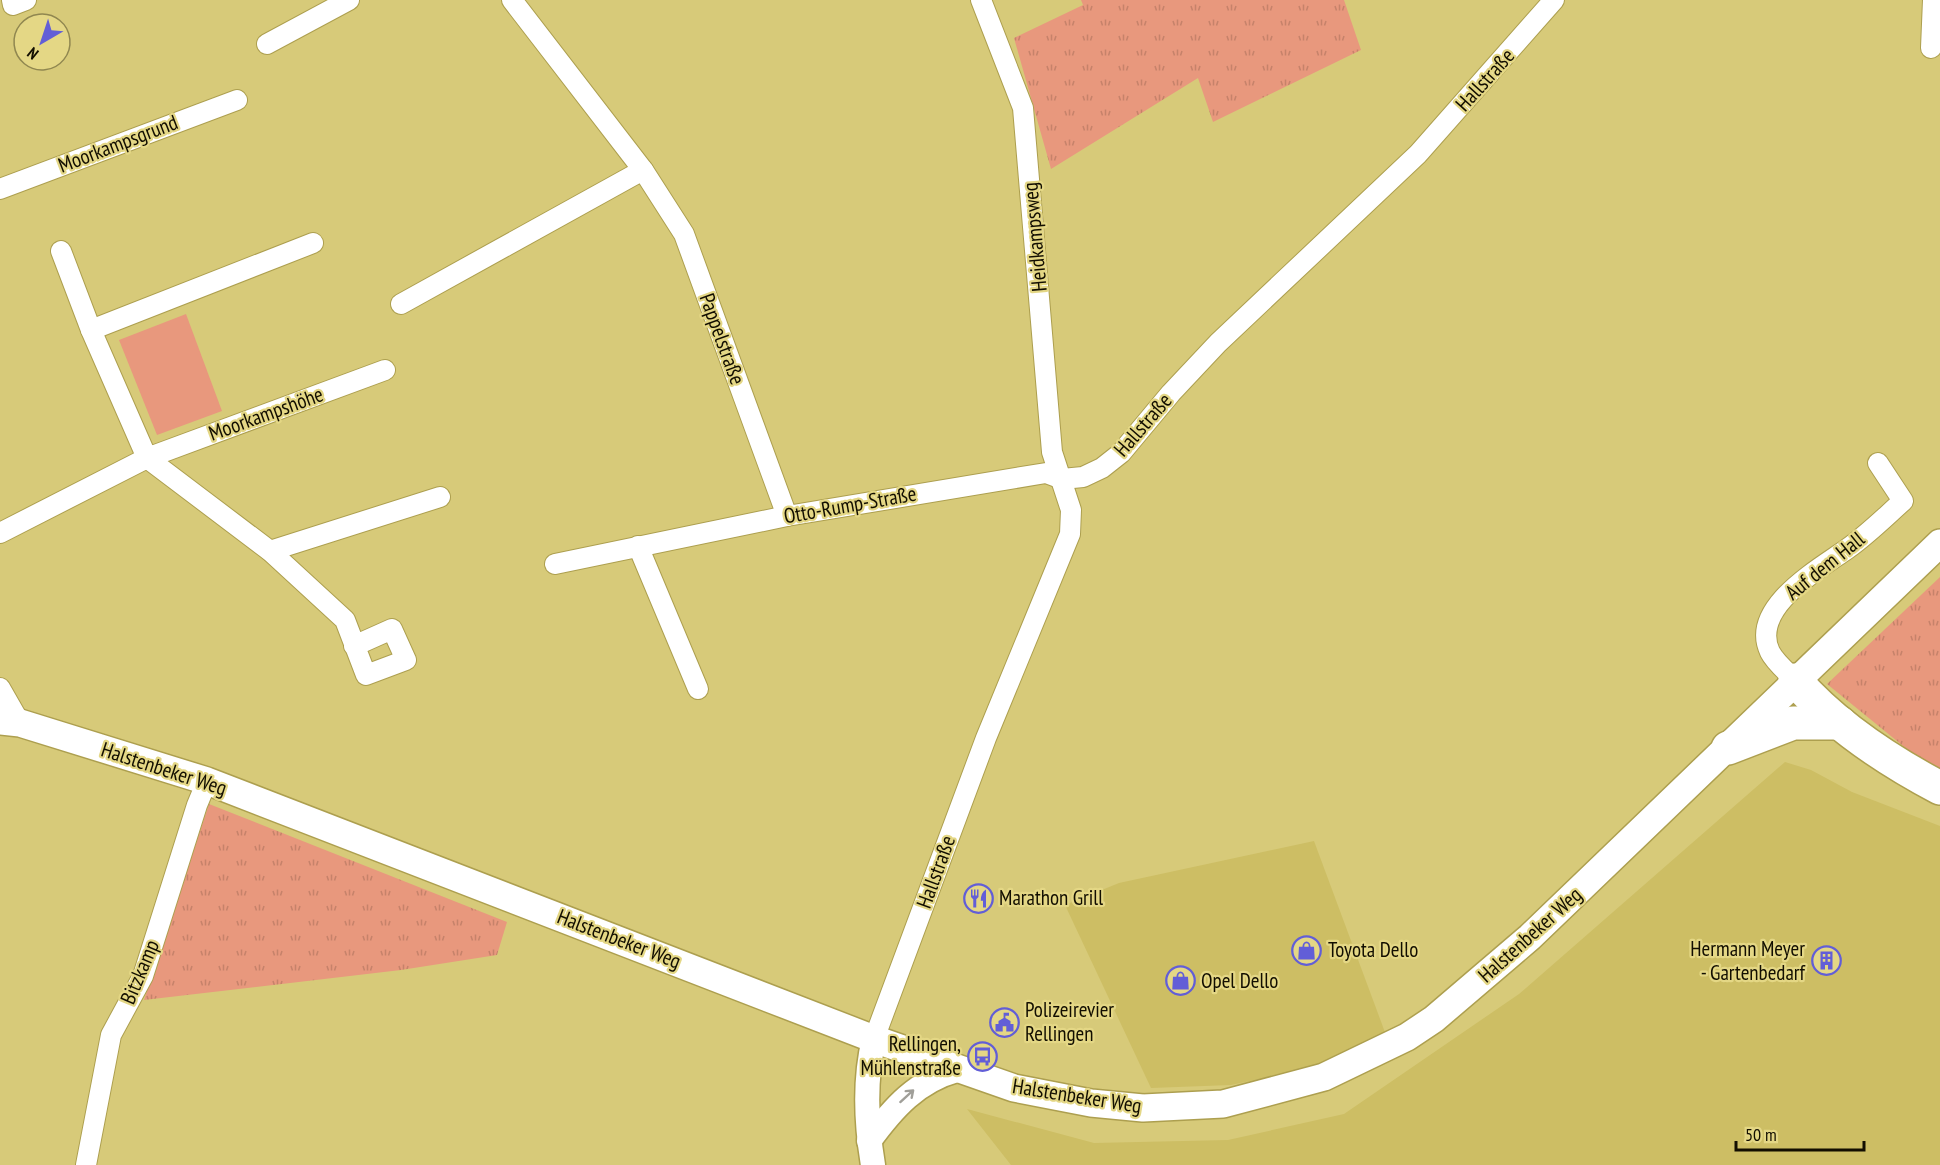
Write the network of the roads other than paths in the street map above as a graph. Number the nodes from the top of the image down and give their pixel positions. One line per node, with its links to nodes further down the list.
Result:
1 (349, 0): 6 (street)
2 (512, 0): 9 (street, Pappelstraße)
3 (981, 0): 18 (street, Heidkampsweg)
4 (1554, 0): 18 (street, Hallstraße)
5 (1933, 0): 7 (street)
6 (267, 44)
7 (1931, 48)
8 (237, 100): 10 (street, Moorkampsgrund)
9 (643, 170): 13 (street); 20 (street, Pappelstraße)
10 (0, 189)
11 (313, 243): 14 (street)
12 (61, 251): 14 (street)
13 (400, 304)
14 (91, 330): 16 (street)
15 (385, 370): 16 (street, Moorkampshöhe)
16 (147, 458): 21 (street, Moorkampshöhe); 24 (street)
17 (1878, 463): 27 (street, Auf dem Hall)
18 (1062, 479): 20 (street, Otto-Rump-Straße); 35 (street, Hallstraße)
19 (440, 497): 24 (street)
20 (787, 516): 23 (street, Otto-Rump-Straße)
21 (0, 533)
22 (1940, 543): 27 (main road, Halstenbeker Weg)
23 (638, 546): 25 (street, Otto-Rump-Straße); 29 (street)
24 (270, 551): 26 (street)
25 (555, 564)
26 (354, 646)
27 (1795, 680): 31 (highway); 32 (main road, Halstenbeker Weg)
28 (0, 688): 30 (street)
29 (698, 689)
30 (10, 722): 33 (main road, Halstenbeker Weg)
31 (1840, 723): 32 (highway); 34 (highway)
32 (1728, 748): 36 (main road, Halstenbeker Weg)
33 (207, 781): 35 (main road, Halstenbeker Weg); 38 (street, Bitzkamp)
34 (1936, 784)
35 (874, 1039): 36 (main road, Halstenbeker Weg); 37 (street)
36 (957, 1070): 37 (street, one-way to 36)
37 (869, 1140): 39 (street)
38 (86, 1165)
39 (873, 1165)

